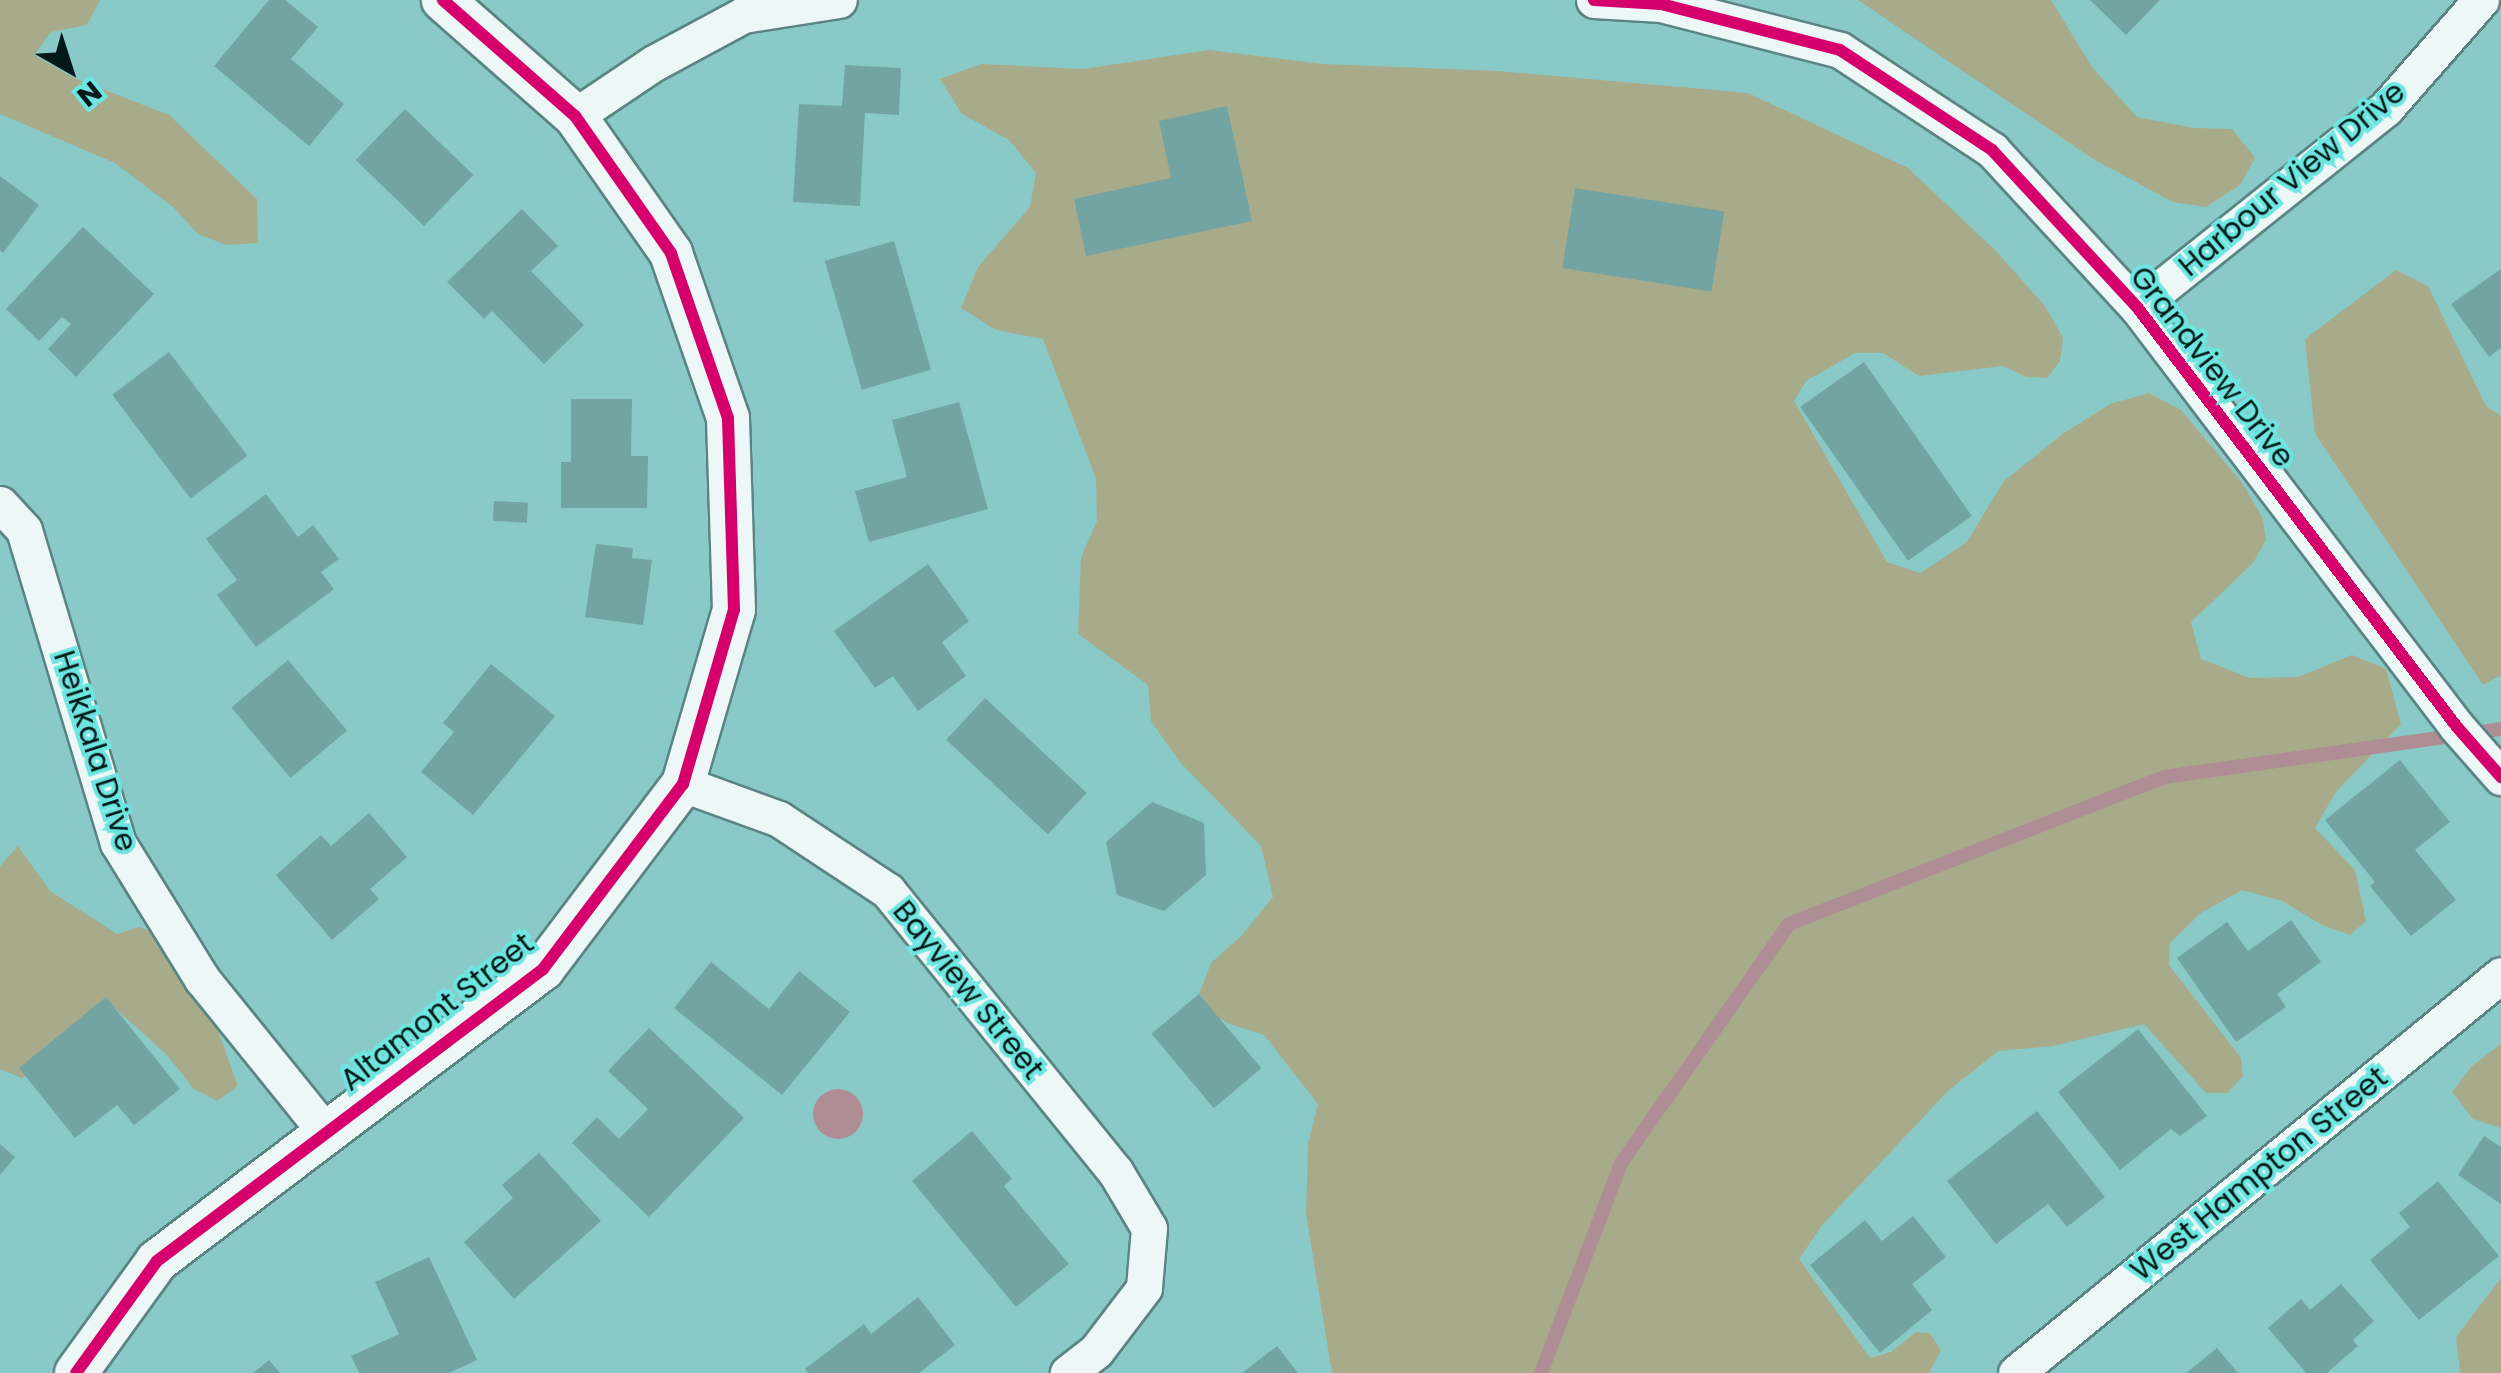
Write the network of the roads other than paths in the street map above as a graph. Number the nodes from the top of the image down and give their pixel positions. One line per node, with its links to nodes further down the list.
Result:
1 (444, 0): 5 (street, Altamont Street)
2 (839, 0): 5 (street)
3 (1594, 0): 6 (street, Grandview Drive)
4 (2481, 0): 6 (street, Harbour View Drive)
5 (575, 116): 9 (street, Altamont Street)
6 (2138, 307): 8 (street, Grandview Drive)
7 (0, 504): 11 (street, Heikkala Drive)
8 (2501, 777)
9 (684, 784): 11 (street, Altamont Street); 13 (street, Bayview Street)
10 (2501, 975): 14 (street, West Hampton Street)
11 (324, 1130): 12 (street, Altamont Street)
12 (76, 1373)
13 (1068, 1373)
14 (2016, 1373)

